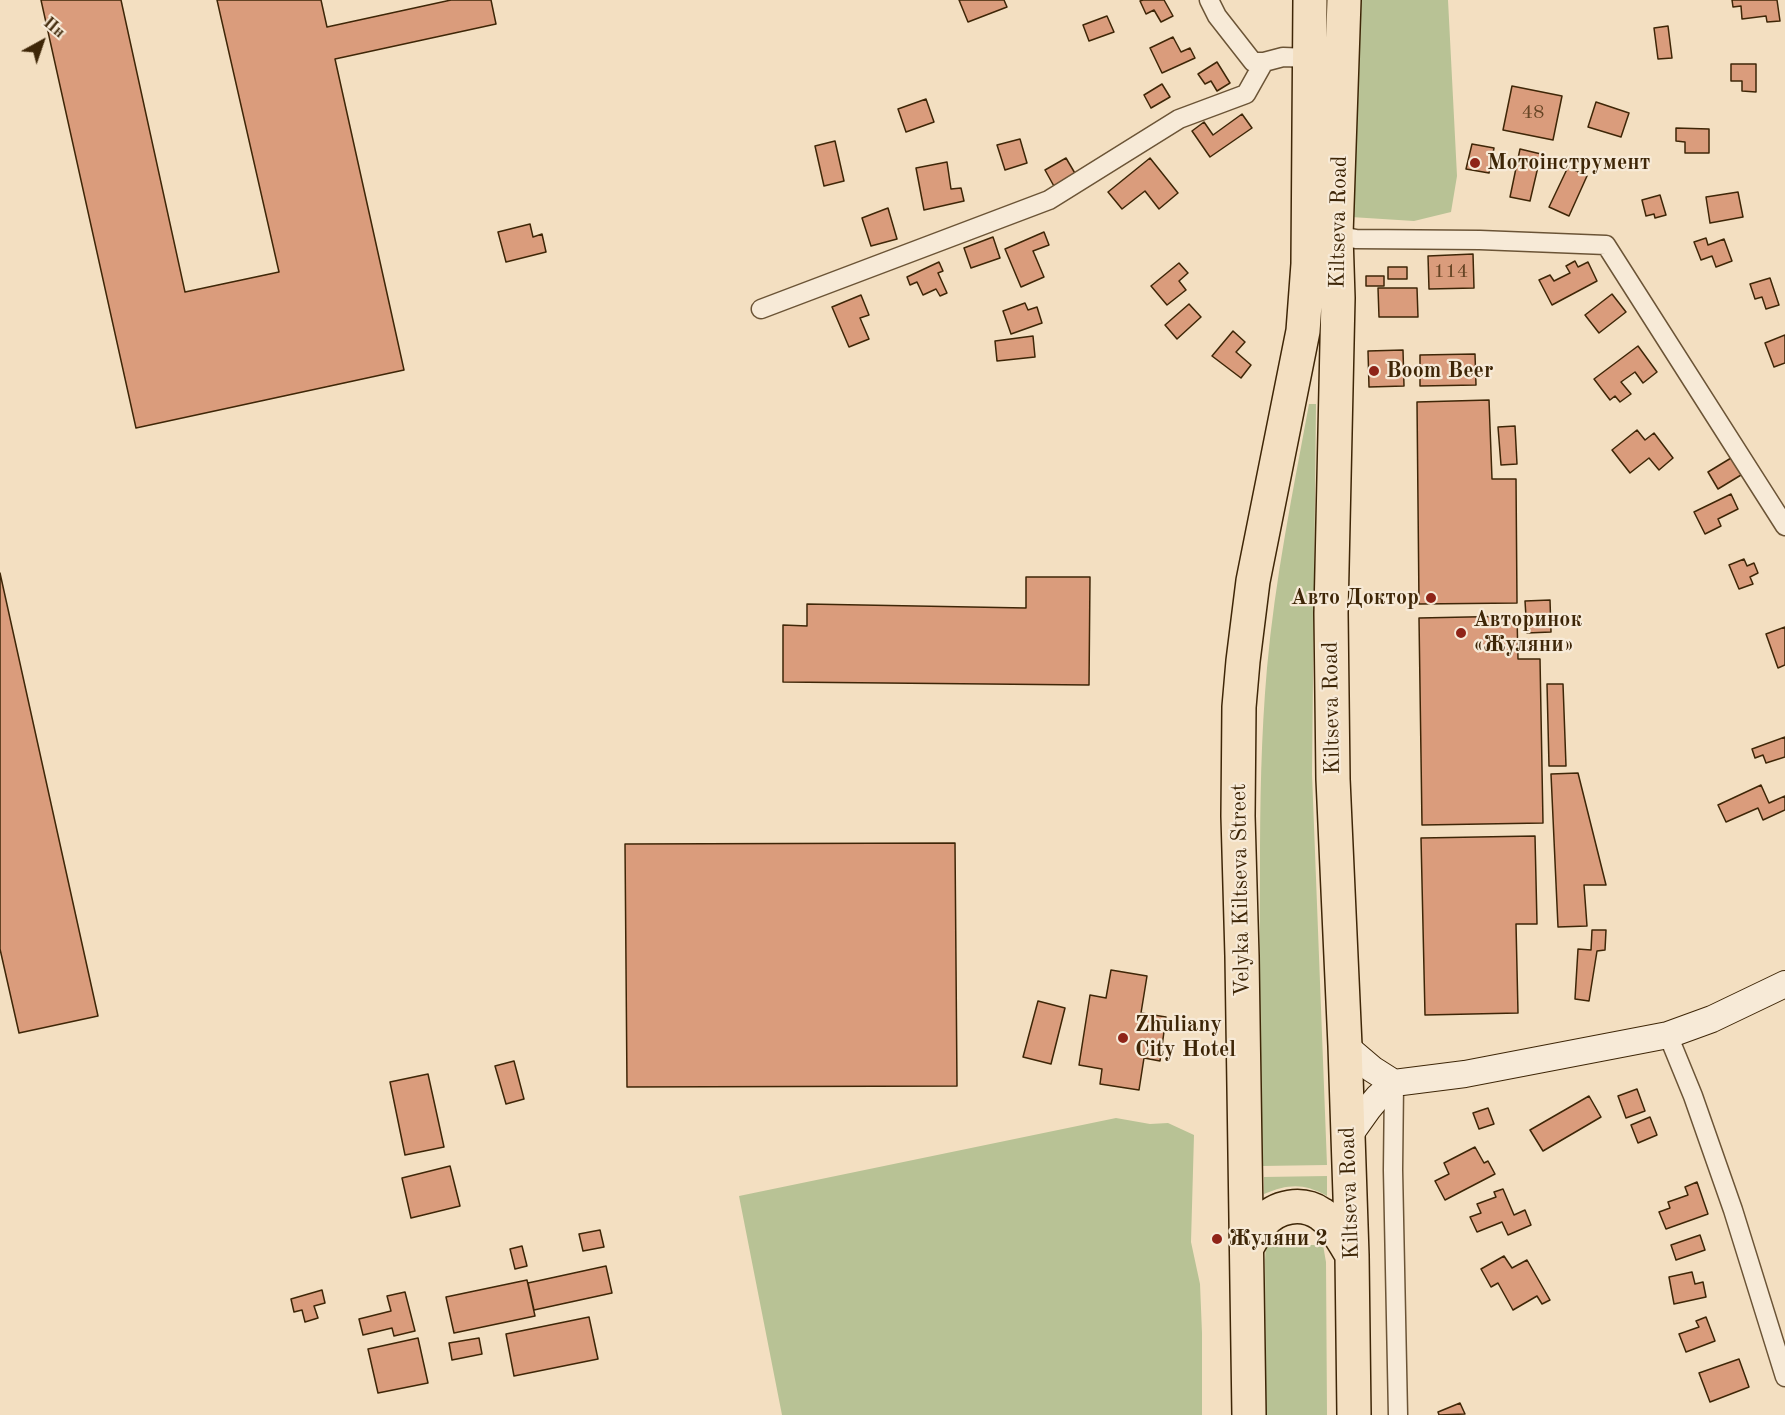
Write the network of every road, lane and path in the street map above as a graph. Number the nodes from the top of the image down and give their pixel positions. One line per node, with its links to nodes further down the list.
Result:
1 (1209, 0): 5 (street)
2 (1310, 0): 4 (highway, Kiltseva Road)
3 (1344, 0): 6 (highway, Kiltseva Road)
4 (1310, 58): 5 (street); 9 (highway, Kiltseva Road)
5 (1264, 62): 7 (street)
6 (1336, 235): 8 (street); 12 (highway, Kiltseva Road)
7 (761, 309)
8 (1785, 526)
9 (1259, 545): 15 (highway, Velyka Kiltseva Street)
10 (1785, 984): 11 (street)
11 (1668, 1035): 13 (street); 17 (street)
12 (1345, 1047): 13 (street); 14 (highway, Kiltseva Road)
13 (1394, 1083): 14 (street); 20 (street)
14 (1348, 1137): 16 (highway, Kiltseva Road)
15 (1247, 1247): 16 (highway); 18 (highway, Velyka Kiltseva Street)
16 (1352, 1255): 19 (highway, Kiltseva Road)
17 (1785, 1377)
18 (1249, 1415)
19 (1354, 1415)
20 (1398, 1415)

